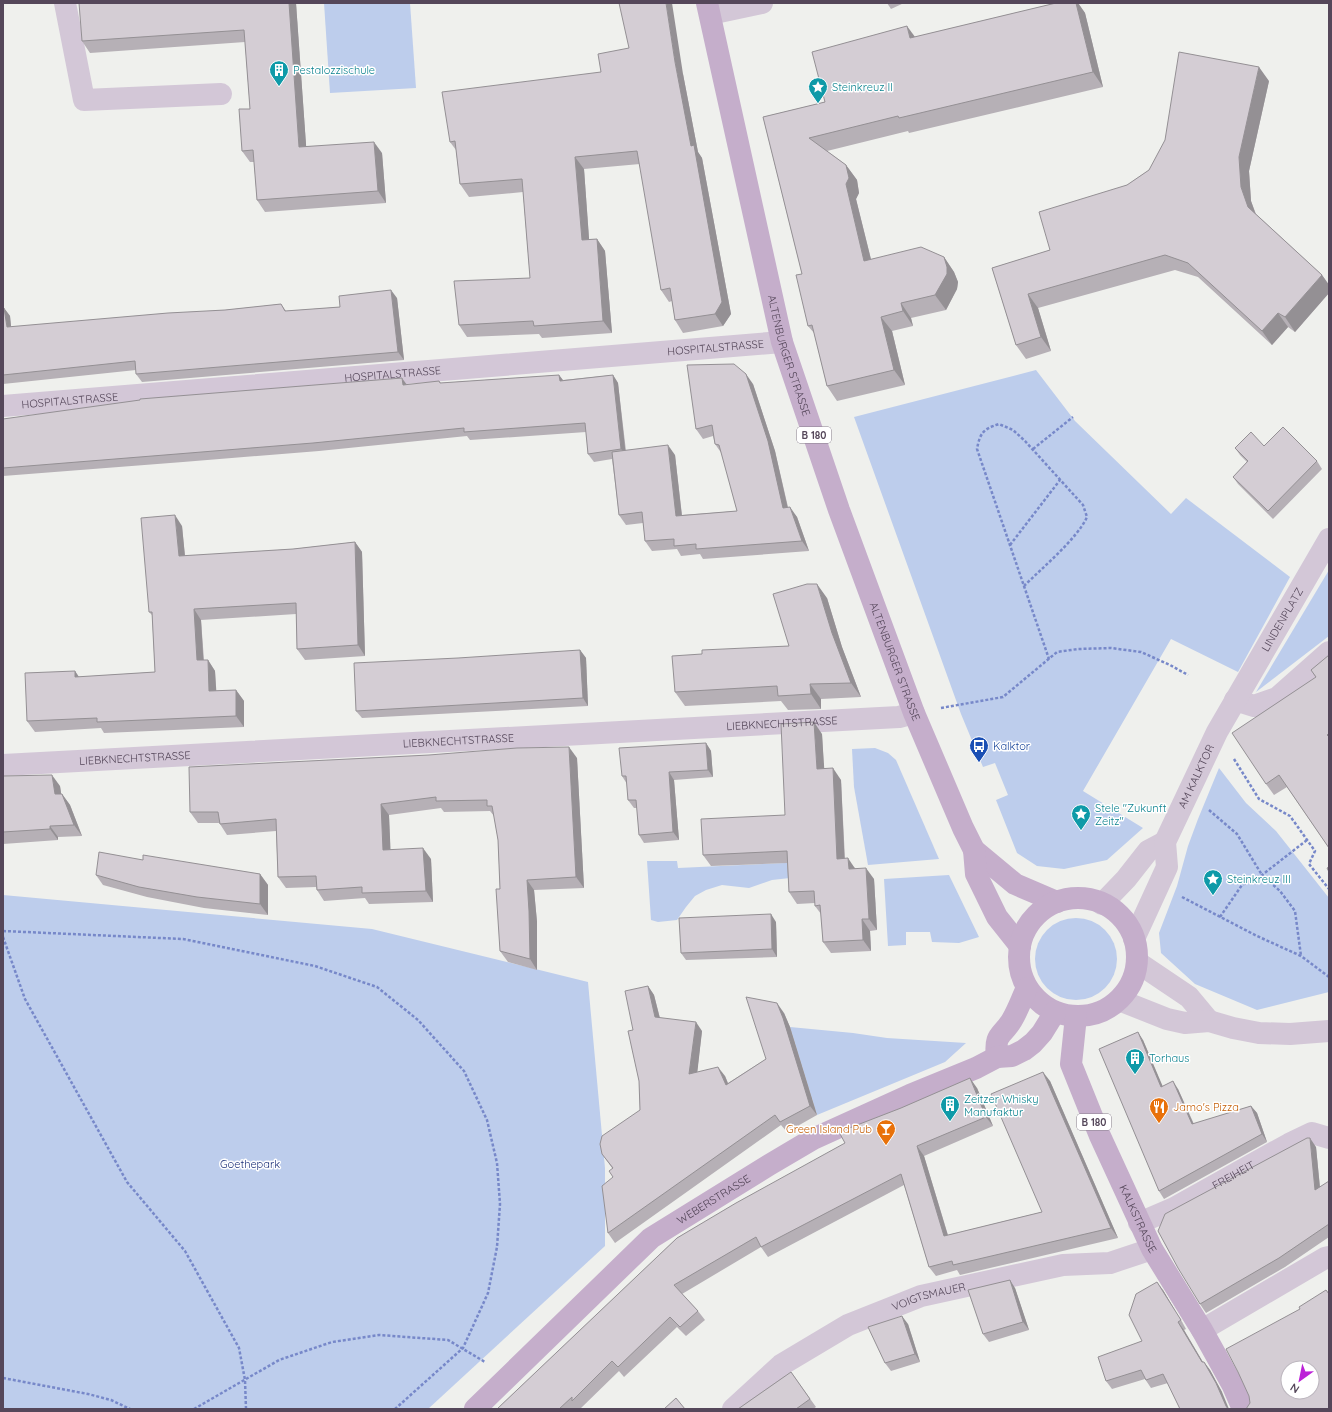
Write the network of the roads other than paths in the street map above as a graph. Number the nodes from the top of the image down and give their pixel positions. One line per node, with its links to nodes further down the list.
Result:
1 (65, 3): 4 (street)
2 (762, 3): 3 (street)
3 (708, 9): 5 (main road, ALTENBURGER STRASSE / B 180)
4 (221, 94)
5 (782, 342): 6 (street, HOSPITALSTRASSE); 10 (main road, ALTENBURGER STRASSE / B 180)
6 (3, 406)
7 (1329, 539): 9 (street, LINDENPLATZ)
8 (1329, 652): 9 (street)
9 (1235, 700): 11 (street, LINDENPLATZ)
10 (914, 713): 12 (street, LIEBKNECHTSTRASSE); 14 (main road, ALTENBURGER STRASSE / B 180)
11 (1217, 732): 13 (street, AM KALKTOR)
12 (3, 764)
13 (1165, 842): 16 (street); 17 (street, AM KALKTOR)
14 (974, 850): 15 (main road, ALTENBURGER STRASSE / B 180); 18 (main road, ALTENBURGER STRASSE / B 180)
15 (1057, 902): 16 (main road); 18 (main road)
16 (1102, 904): 17 (main road)
17 (1134, 939): 19 (main road)
18 (1020, 946): 20 (main road)
19 (1137, 962): 21 (main road); 24 (street)
20 (1028, 988): 22 (main road); 26 (main road)
21 (1119, 1000): 23 (main road); 24 (street)
22 (1055, 1012): 23 (main road); 26 (main road, WEBERSTRASSE)
23 (1076, 1016): 28 (main road, KALKSTRASSE / B 180)
24 (1209, 1021): 25 (street)
25 (1329, 1031)
26 (997, 1057): 32 (main road, WEBERSTRASSE)
27 (1329, 1138): 28 (street, FREIHEIT)
28 (1139, 1223): 29 (main road, KALKSTRASSE / B 180)
29 (1152, 1249): 31 (main road, KALKSTRASSE / B 180); 33 (street, VOIGTSMAUER)
30 (1329, 1257): 31 (street)
31 (1202, 1330): 34 (main road, KALKSTRASSE / B 180)
32 (475, 1409)
33 (733, 1409)
34 (1243, 1409)

